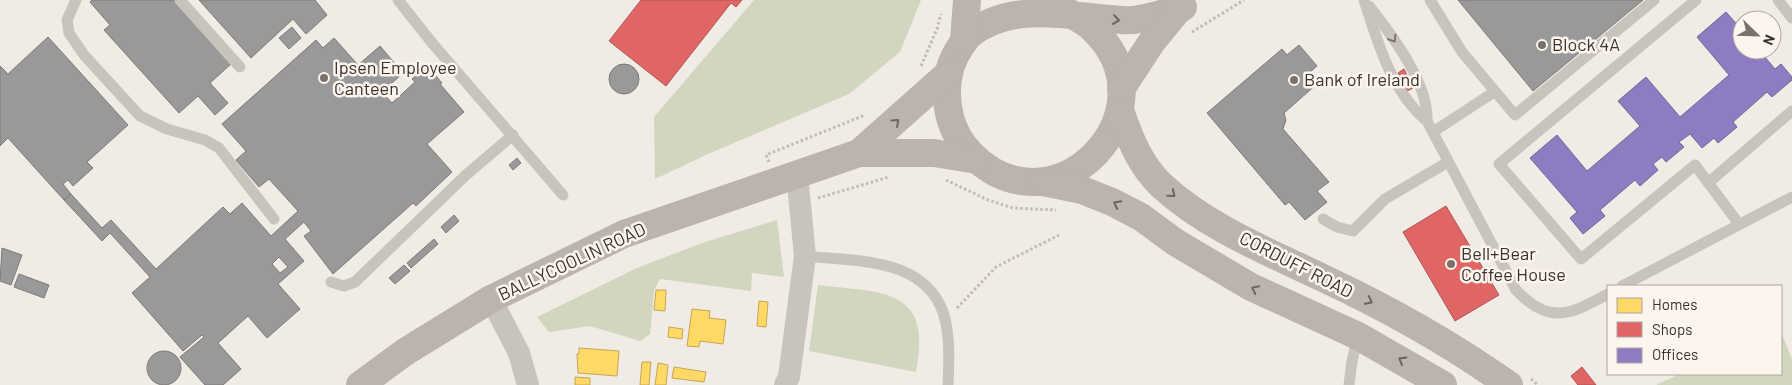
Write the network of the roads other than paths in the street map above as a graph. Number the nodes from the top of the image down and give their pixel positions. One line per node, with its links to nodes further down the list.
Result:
1 (76, 0): 30 (lane)
2 (180, 0): 14 (lane)
3 (398, 0): 21 (lane)
4 (1364, 0): 19 (lane); 19 (lane, one-way to 19)
5 (1430, 0): 16 (lane)
6 (1654, 0): 16 (lane)
7 (1696, 0): 27 (lane)
8 (1778, 0): 12 (lane)
9 (955, 4): 13 (main road)
10 (1051, 6): 11 (main road, one-way to 11); 13 (main road); 17 (main road)
11 (1186, 15): 17 (main road)
12 (1792, 18)
13 (964, 41): 15 (main road)
14 (240, 67)
15 (949, 74): 22 (main road, BALLYCOOLIN ROAD, one-way to 15); 23 (main road)
16 (1494, 92): 20 (lane)
17 (1120, 99): 26 (main road); 45 (main road, CORDUFF ROAD, one-way to 45)
18 (1792, 111): 27 (lane)
19 (1427, 121): 20 (lane)
20 (1433, 132): 24 (lane)
21 (512, 136): 28 (lane); 34 (lane)
22 (859, 153): 23 (main road, BALLYCOOLIN ROAD); 25 (main road, BALLYCOOLIN ROAD)
23 (977, 160): 26 (main road)
24 (1448, 162): 31 (lane); 36 (lane)
25 (787, 177): 33 (street); 37 (main road, BALLYCOOLIN ROAD)
26 (1040, 181): 38 (main road, CORDUFF ROAD, one-way to 26)
27 (1708, 183): 32 (lane)
28 (563, 195)
29 (1792, 197): 32 (lane)
30 (274, 219)
31 (1323, 219)
32 (1739, 224): 35 (lane)
33 (805, 256): 41 (street); 42 (lane)
34 (331, 282)
35 (1624, 285)
36 (1607, 295)
37 (492, 299): 39 (main road, BALLYCOOLIN ROAD); 40 (street)
38 (1358, 336): 43 (lane); 44 (main road, CORDUFF ROAD, one-way to 38)
39 (360, 385)
40 (528, 385)
41 (785, 385)
42 (948, 385)
43 (1349, 385)
44 (1443, 385)
45 (1509, 385)

